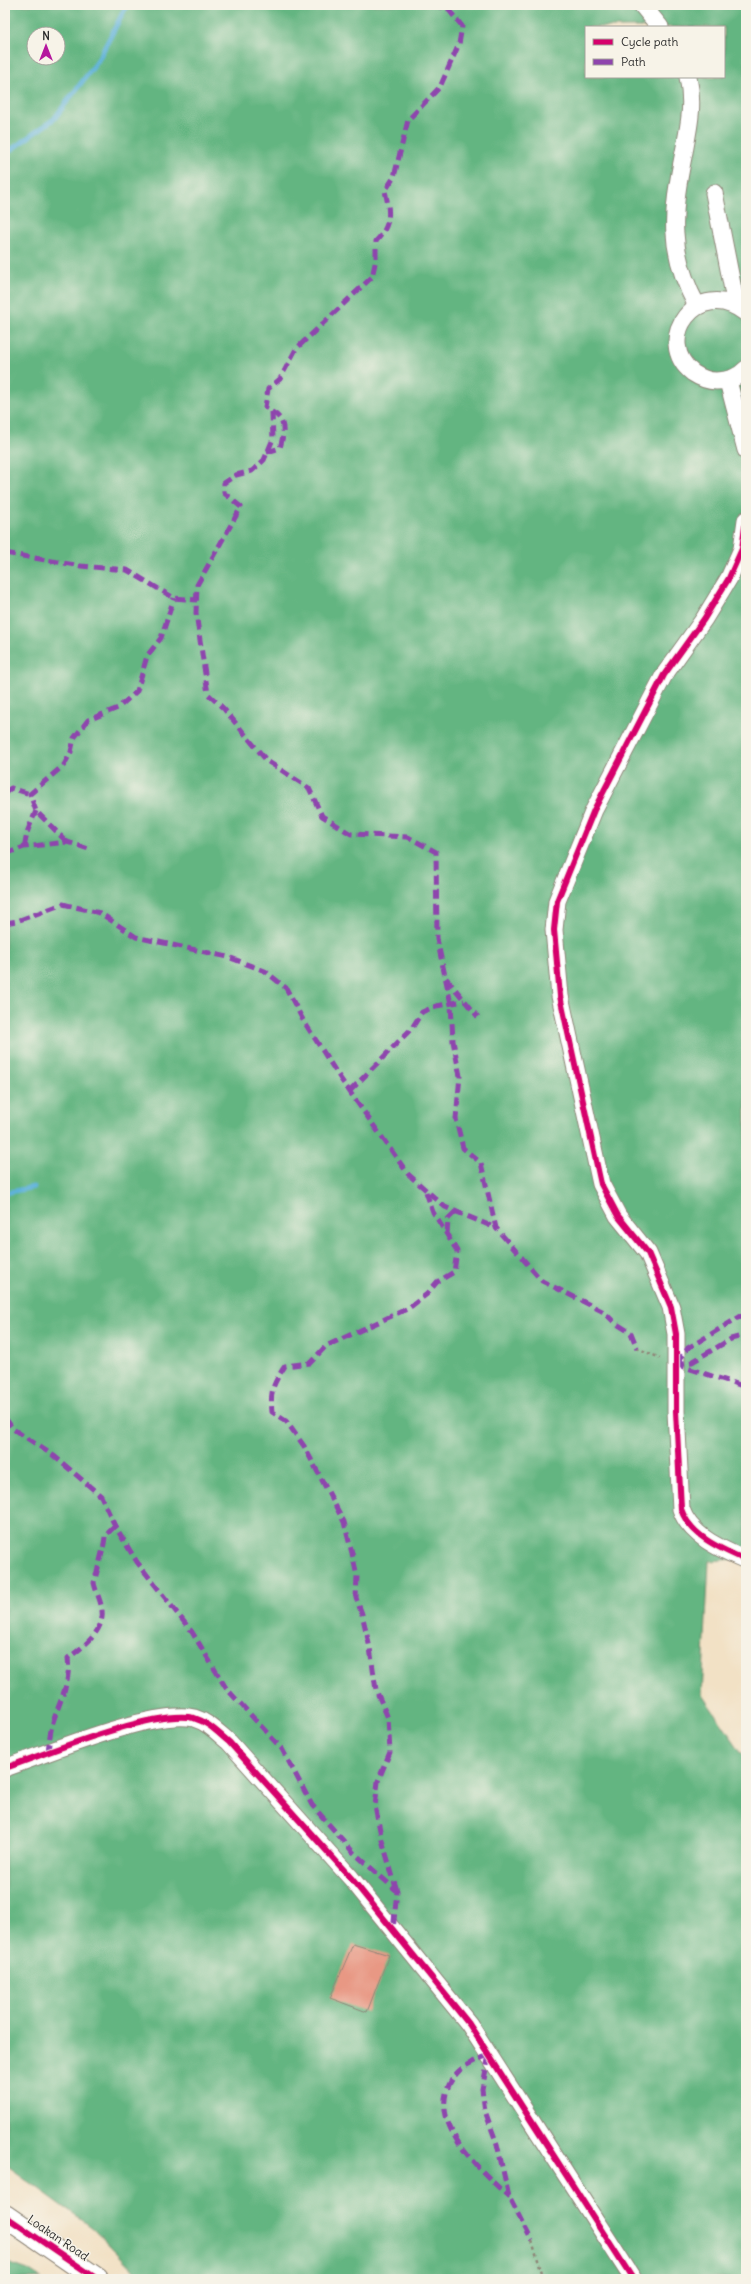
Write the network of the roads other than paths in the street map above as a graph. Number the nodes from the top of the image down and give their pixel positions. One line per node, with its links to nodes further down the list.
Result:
1 (642, 5): 2 (street)
2 (659, 26)
3 (688, 78): 5 (street)
4 (714, 194): 6 (street)
5 (697, 306): 6 (street); 8 (street)
6 (741, 309)
7 (746, 370): 8 (street)
8 (728, 381): 9 (street)
9 (746, 450)
10 (746, 520): 11 (street)
11 (746, 1560)
12 (5, 1768): 15 (street)
13 (5, 2216): 14 (main road, Loakan Road)
14 (97, 2279)
15 (633, 2279)

